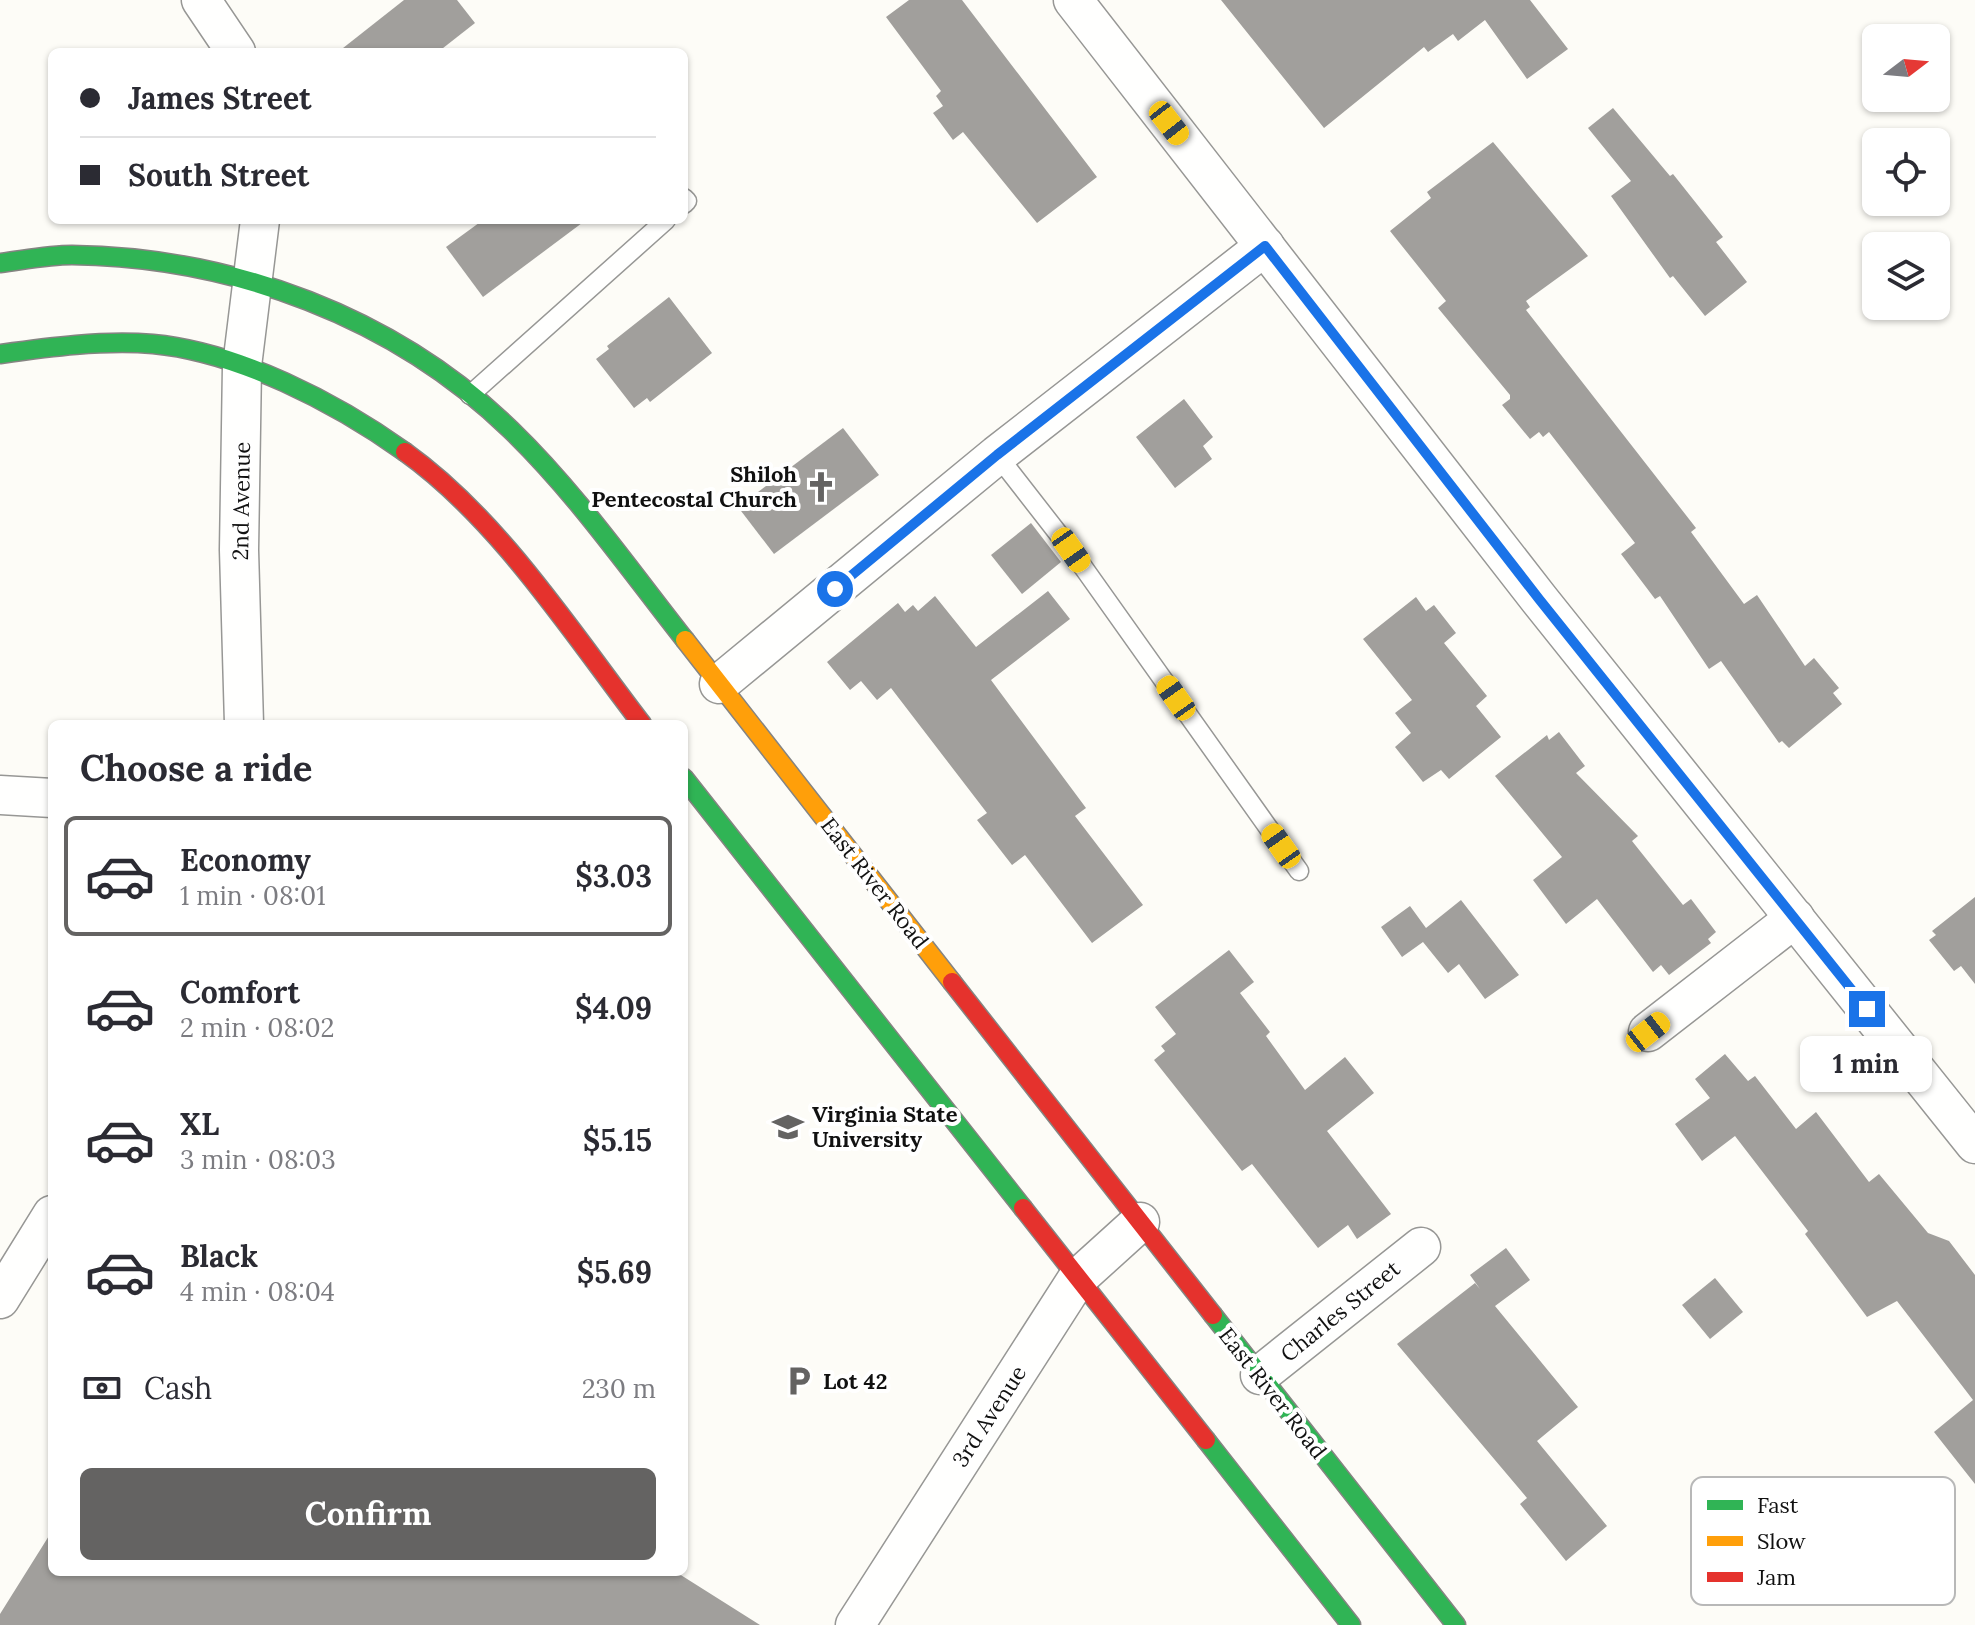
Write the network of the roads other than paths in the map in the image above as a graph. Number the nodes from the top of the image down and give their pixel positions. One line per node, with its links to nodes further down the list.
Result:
1 (201, 0): 3 (street)
2 (1073, 0): 6 (street)
3 (233, 48)
4 (259, 224): 8 (street)
5 (662, 224): 11 (lane)
6 (1265, 246): 12 (street); 20 (street)
7 (0, 263): 8 (main road, East River Road)
8 (252, 279): 10 (street, 2nd Avenue); 11 (main road, East River Road)
9 (0, 354): 10 (main road)
10 (242, 366): 14 (street, 2nd Avenue); 15 (main road)
11 (470, 395): 13 (main road, East River Road)
12 (997, 455): 13 (street); 19 (lane)
13 (719, 684): 24 (main road, East River Road)
14 (244, 720)
15 (639, 720)
16 (688, 783): 26 (main road)
17 (0, 795): 18 (street)
18 (48, 798)
19 (1299, 871)
20 (1795, 918): 21 (street); 22 (street)
21 (1648, 1032)
22 (1975, 1144)
23 (48, 1221): 27 (street)
24 (1140, 1222): 26 (street, 3rd Avenue); 28 (main road, East River Road)
25 (1421, 1247): 28 (street, Charles Street)
26 (1077, 1279): 29 (street, 3rd Avenue); 30 (main road)
27 (0, 1299)
28 (1260, 1375): 31 (main road, East River Road)
29 (855, 1625)
30 (1351, 1625)
31 (1456, 1625)

